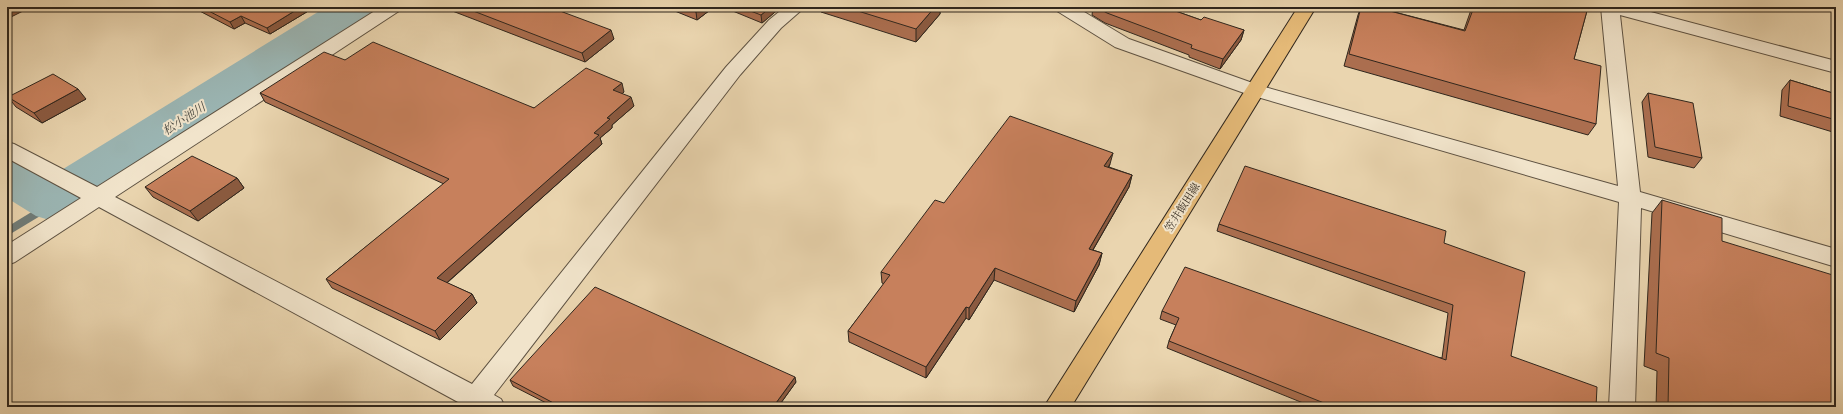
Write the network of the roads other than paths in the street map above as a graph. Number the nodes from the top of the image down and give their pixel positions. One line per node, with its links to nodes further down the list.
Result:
1 (393, 7): 10 (street)
2 (796, 7): 13 (street)
3 (1063, 7): 7 (street)
4 (1307, 7): 7 (main road, 笠井飯田線)
5 (1610, 7): 6 (street); 9 (street)
6 (1836, 67)
7 (1254, 90): 9 (street); 14 (main road, 笠井飯田線)
8 (7, 149): 10 (street)
9 (1630, 196): 12 (street); 15 (street)
10 (96, 197): 11 (street); 13 (street)
11 (7, 256)
12 (1836, 258)
13 (479, 404)
14 (1057, 407)
15 (1622, 407)

